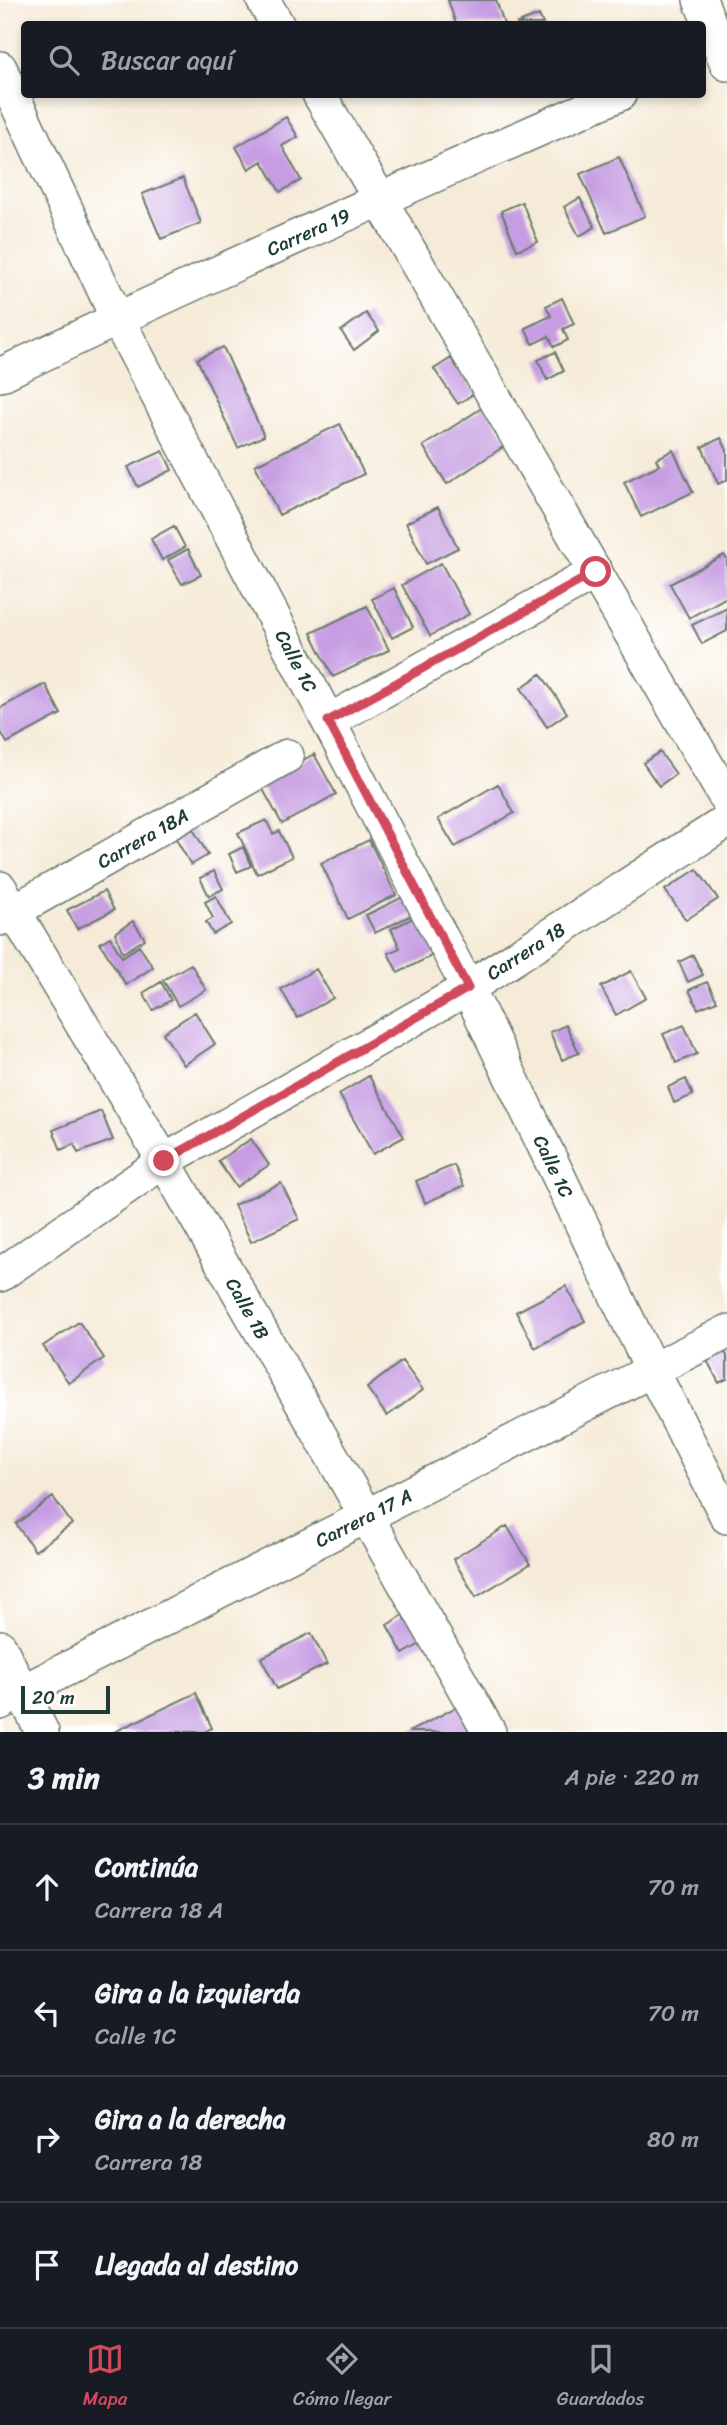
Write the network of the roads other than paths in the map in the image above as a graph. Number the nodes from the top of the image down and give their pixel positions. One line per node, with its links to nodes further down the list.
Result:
1 (263, 0): 3 (street)
2 (700, 0): 4 (street)
3 (275, 21)
4 (720, 55)
5 (0, 68): 9 (street, Calle 1C)
6 (321, 98): 8 (street)
7 (611, 98): 8 (street, Carrera 19)
8 (381, 198): 9 (street, Carrera 19); 11 (street)
9 (117, 318): 10 (street, Carrera 19); 12 (street, Calle 1C)
10 (0, 375)
11 (596, 572): 12 (street); 14 (street)
12 (328, 721): 17 (street, Calle 1C)
13 (287, 756): 16 (street, Carrera 18A)
14 (727, 800)
15 (727, 821): 17 (street, Carrera 18)
16 (5, 906): 18 (street, Calle 1B)
17 (468, 988): 18 (street, Carrera 18); 21 (street, Calle 1C)
18 (164, 1161): 19 (street, Carrera 18); 22 (street, Calle 1B)
19 (0, 1275)
20 (727, 1332): 21 (street, Carrera 17 A)
21 (652, 1370): 22 (street, Carrera 17 A); 23 (street, Calle 1C)
22 (366, 1514): 25 (street, Carrera 17 A); 27 (street, Calle 1B)
23 (727, 1517)
24 (0, 1647): 25 (street)
25 (11, 1697): 26 (street)
26 (42, 1732)
27 (489, 1732)

